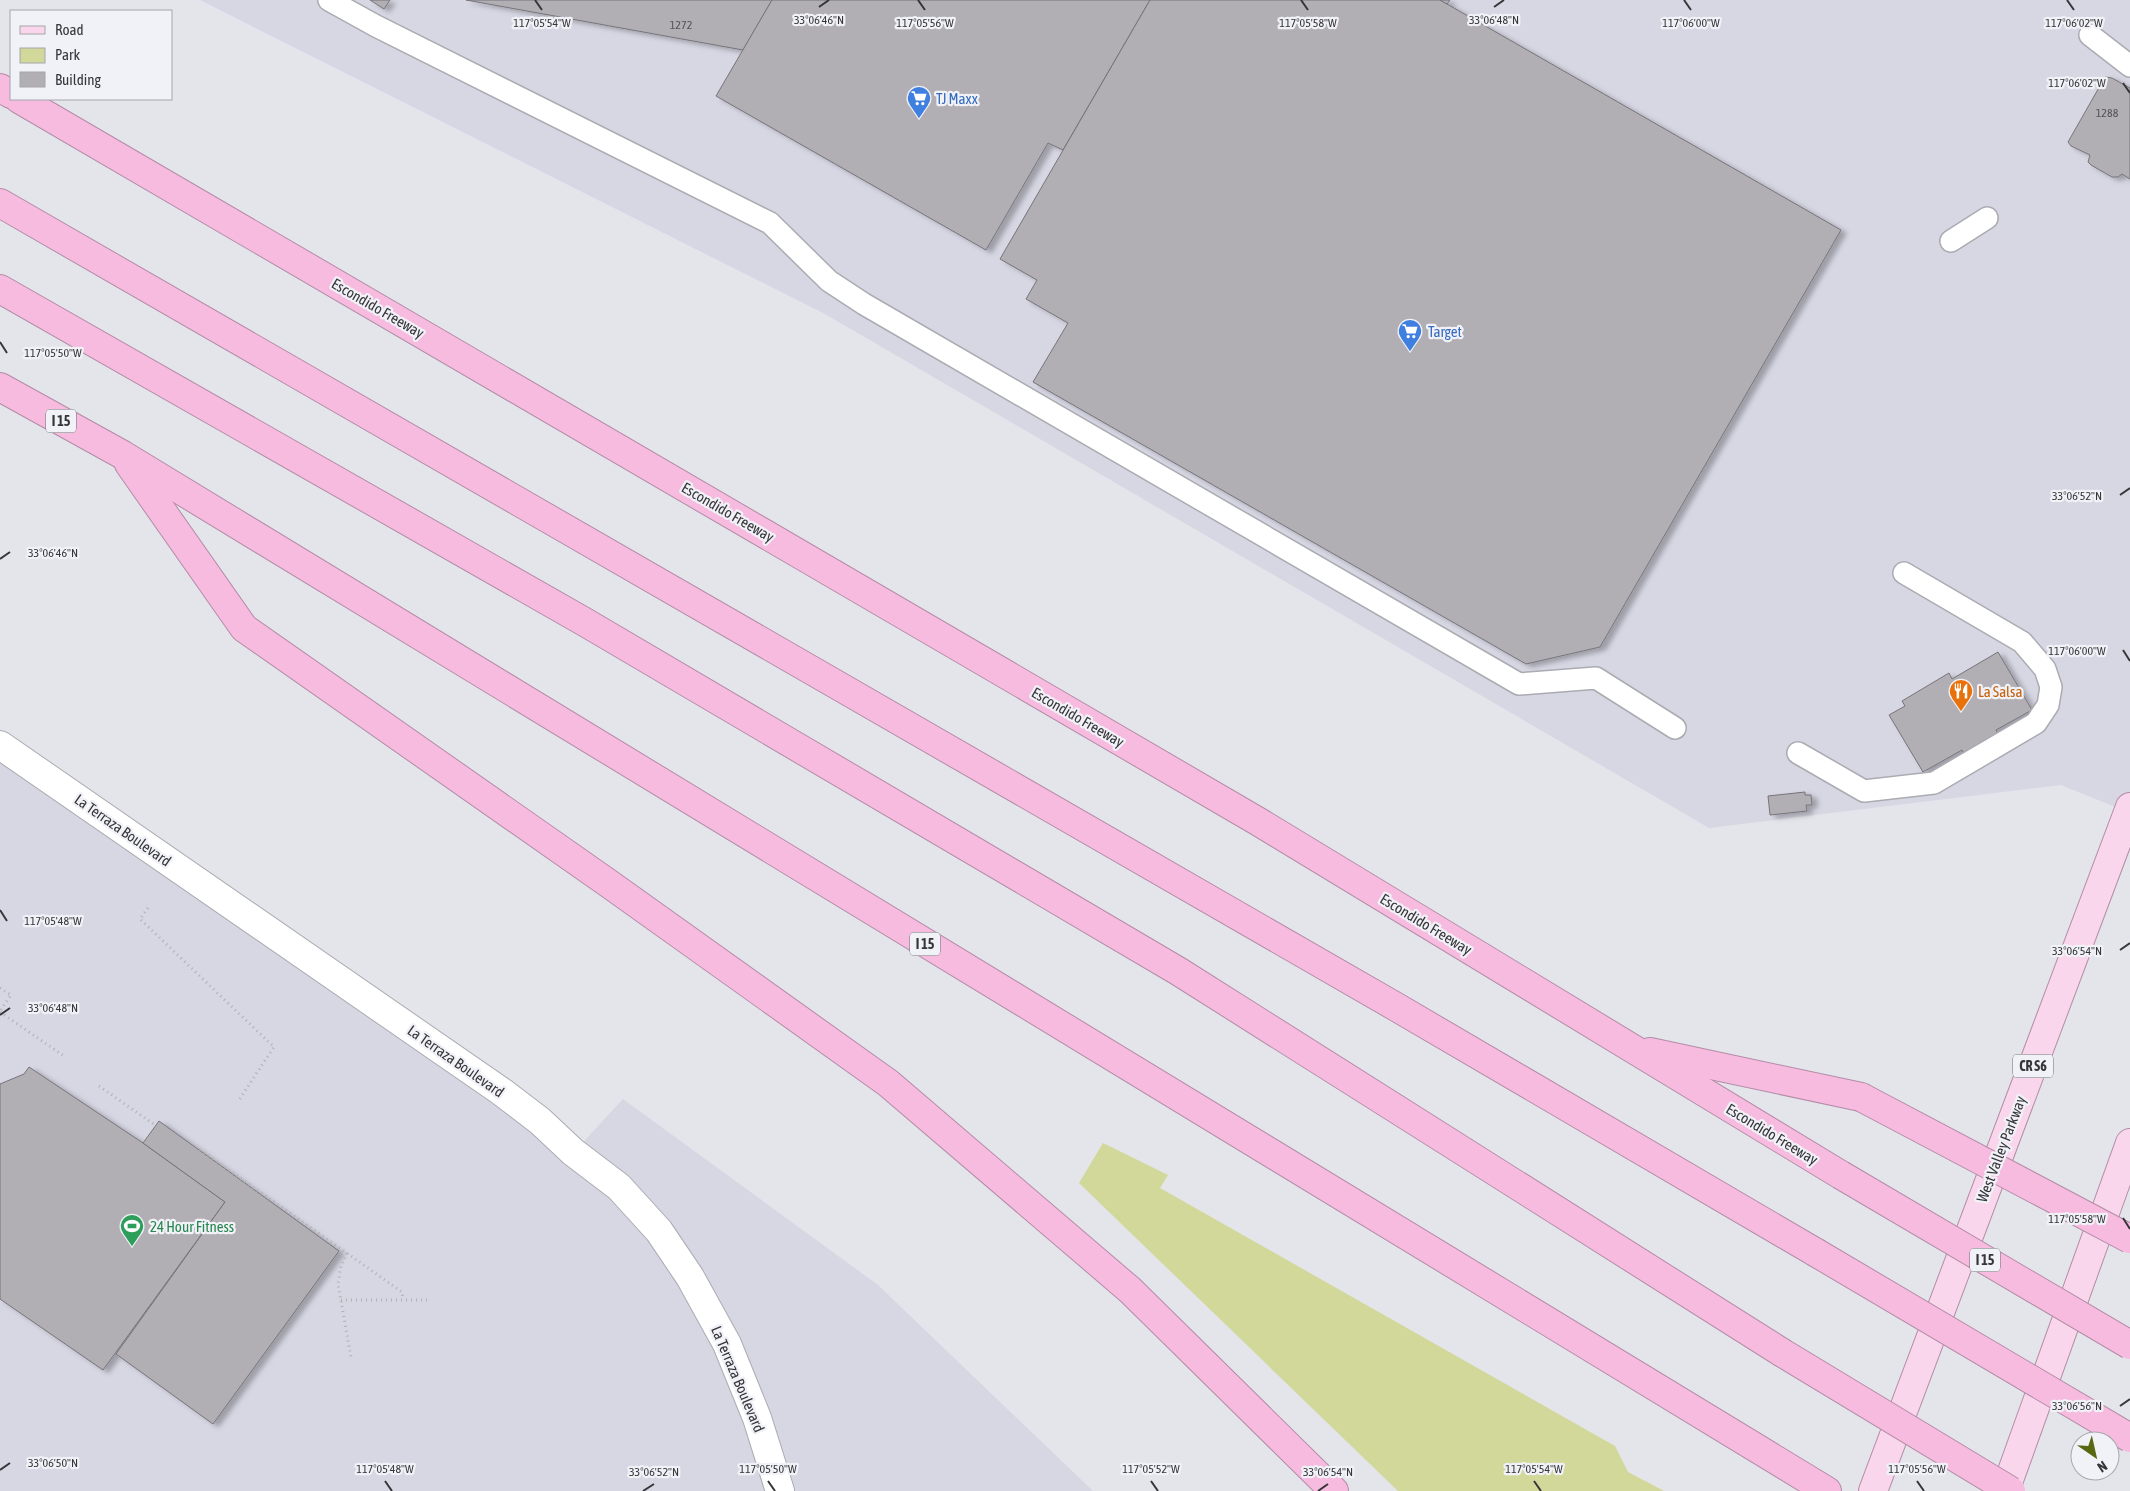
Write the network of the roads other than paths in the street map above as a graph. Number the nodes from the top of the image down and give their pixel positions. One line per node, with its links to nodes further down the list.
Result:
1 (330, 0): 12 (lane)
2 (2090, 35): 3 (lane)
3 (2130, 66)
4 (21, 100): 16 (highway, Escondido Freeway / I 15)
5 (0, 203): 20 (highway, bridge)
6 (1987, 218): 7 (lane)
7 (1951, 240)
8 (0, 289): 26 (highway, bridge)
9 (0, 387): 10 (highway, I 15)
10 (123, 455): 22 (highway); 23 (highway, I 15)
11 (1904, 574): 14 (lane)
12 (1675, 728)
13 (0, 745): 21 (street, La Terraza Boulevard)
14 (1798, 754)
15 (2130, 806): 24 (main road, West Valley Parkway / CR S6)
16 (1628, 1047): 18 (highway, bridge); 19 (highway, Escondido Freeway / I 15, bridge)
17 (2130, 1144): 25 (main road)
18 (2130, 1239)
19 (2130, 1344)
20 (2130, 1438)
21 (780, 1491)
22 (1334, 1491)
23 (1827, 1491)
24 (1873, 1491)
25 (2005, 1491)
26 (2011, 1491)

